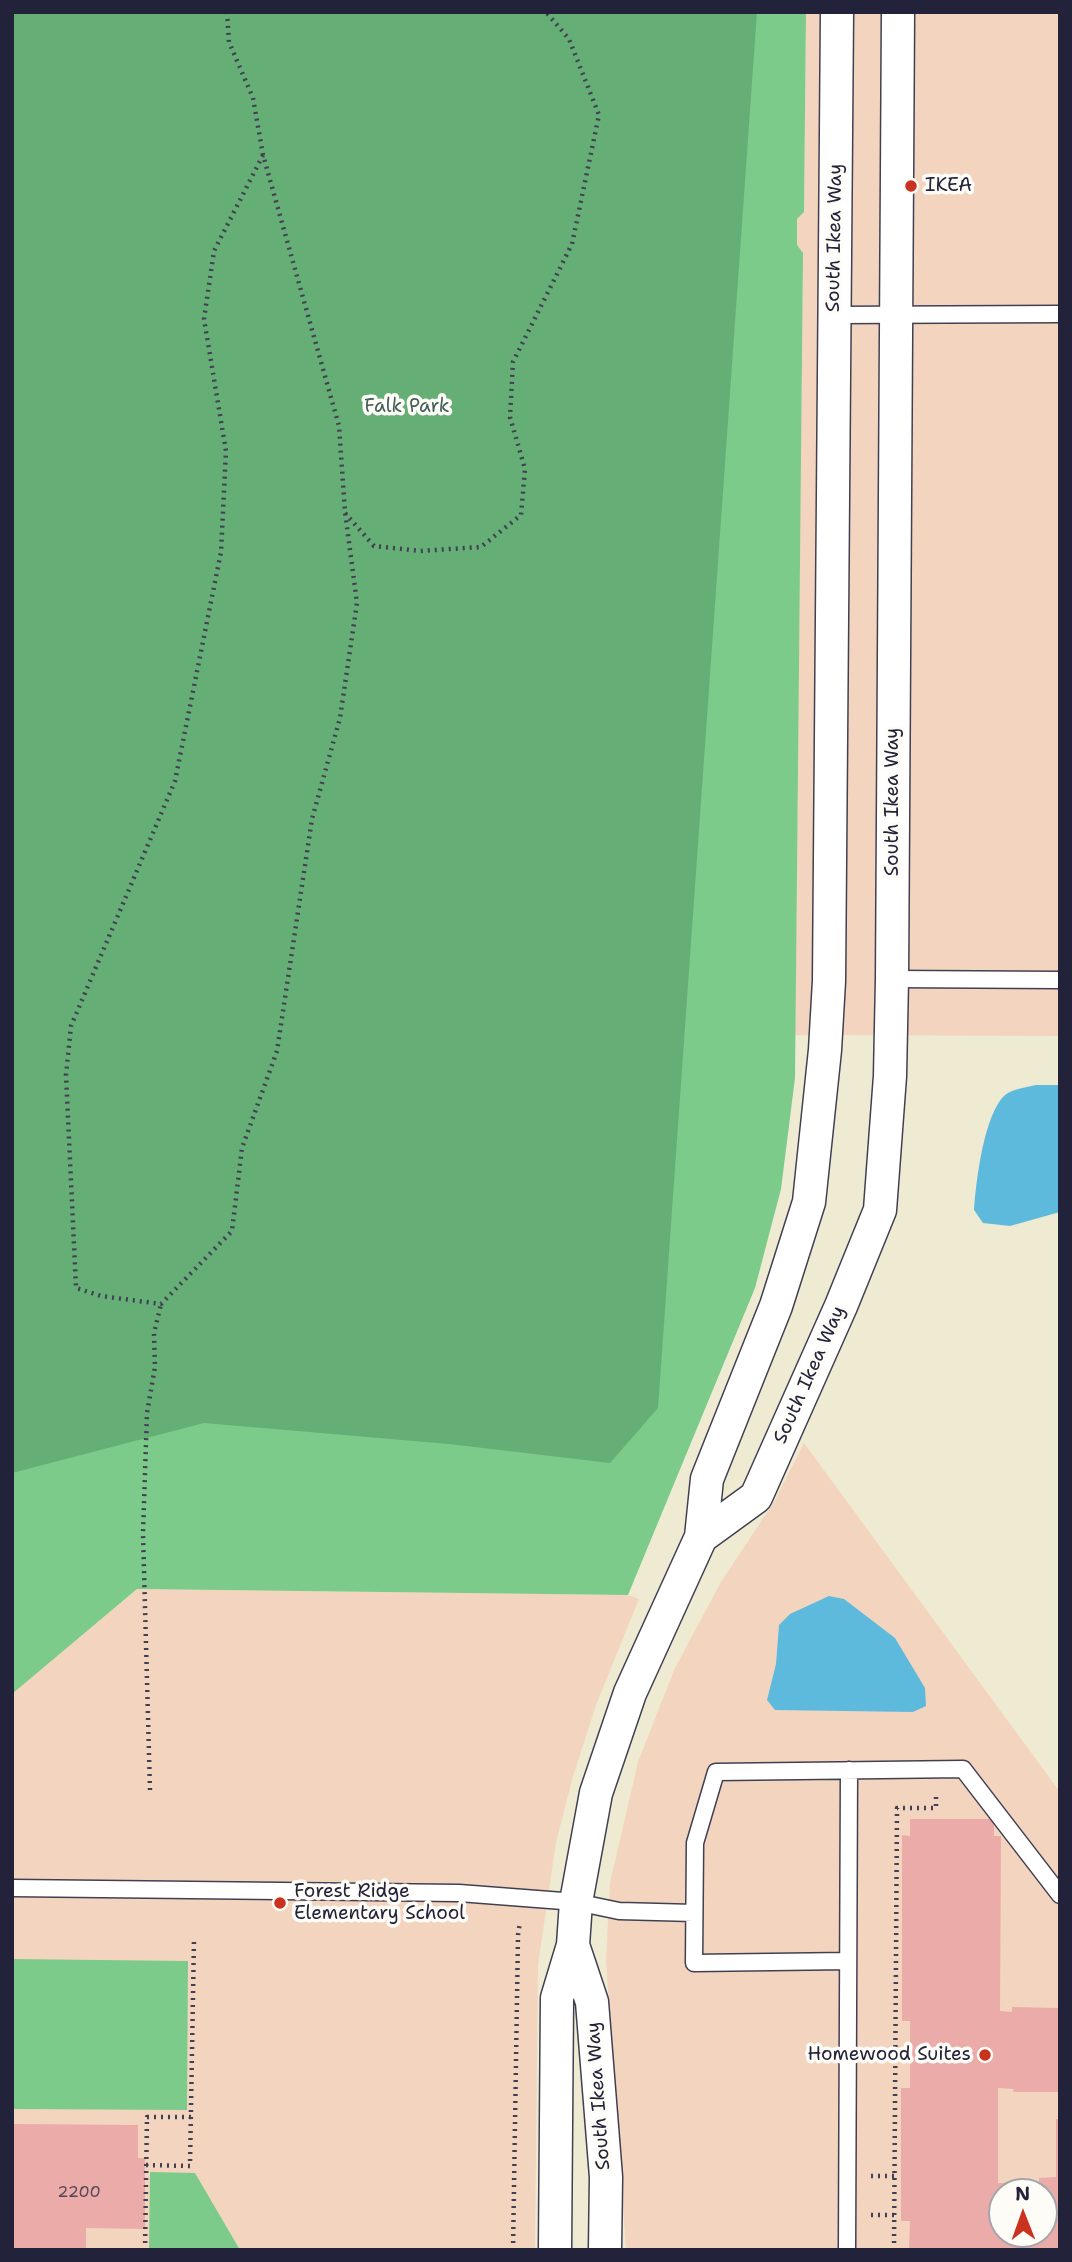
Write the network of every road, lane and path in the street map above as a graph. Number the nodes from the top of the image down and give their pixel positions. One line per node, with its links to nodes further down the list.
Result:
1 (227, 12): 5 (path)
2 (546, 12): 9 (path)
3 (837, 12): 7 (street, South Ikea Way)
4 (898, 12): 8 (street, South Ikea Way)
5 (263, 155): 9 (path); 12 (path)
6 (1060, 314): 8 (lane)
7 (834, 315): 8 (lane); 13 (street, South Ikea Way)
8 (896, 315): 10 (street, South Ikea Way)
9 (345, 512): 12 (path)
10 (892, 979): 11 (lane); 13 (street, South Ikea Way)
11 (1060, 980)
12 (161, 1304): 16 (path)
13 (701, 1537): 20 (street, South Ikea Way)
14 (849, 1770): 15 (lane); 21 (lane); 24 (lane)
15 (936, 1770): 18 (lane); 32 (path)
16 (150, 1790)
17 (12, 1888): 19 (lane)
18 (1060, 1895)
19 (525, 1897): 20 (lane); 28 (path)
20 (576, 1902): 21 (lane); 23 (street, South Ikea Way)
21 (694, 1913): 24 (lane)
22 (194, 1939): 25 (path)
23 (573, 1945): 29 (street, South Ikea Way); 30 (street, South Ikea Way)
24 (848, 1961): 31 (lane)
25 (191, 2117): 26 (path); 26 (path)
26 (146, 2165): 27 (path)
27 (145, 2250)
28 (513, 2250)
29 (555, 2250)
30 (605, 2250)
31 (847, 2250)
32 (894, 2250)

